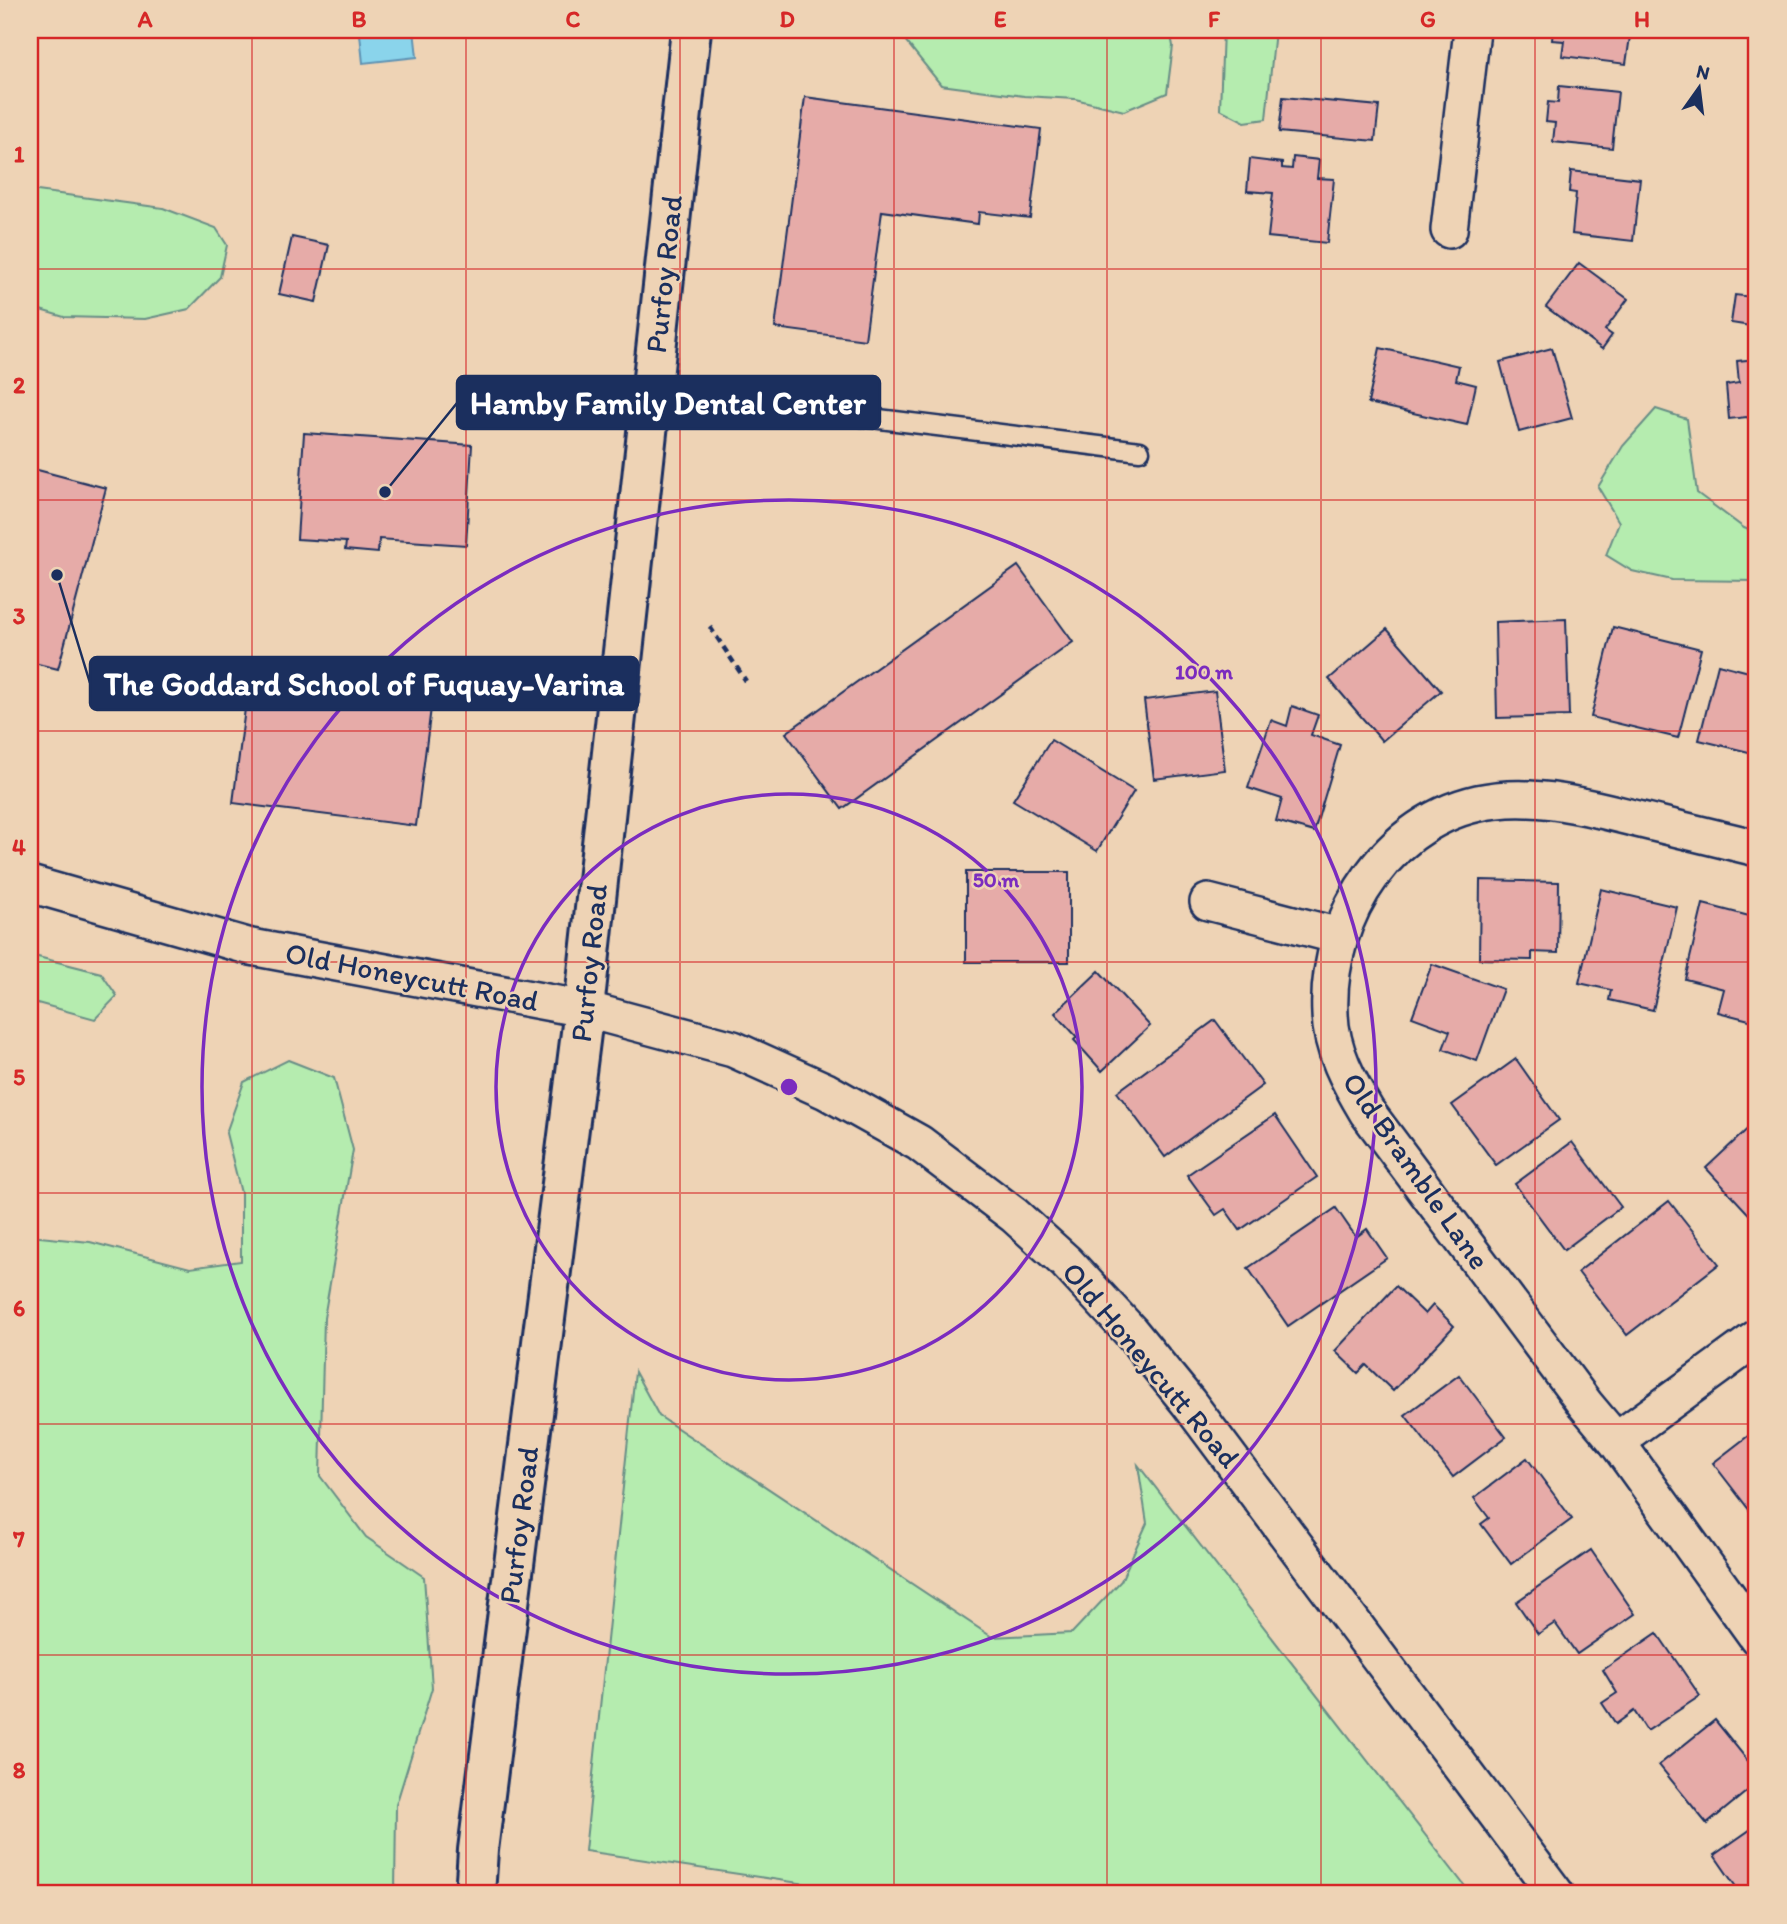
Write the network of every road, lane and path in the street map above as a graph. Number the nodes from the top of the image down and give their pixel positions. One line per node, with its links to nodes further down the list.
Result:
1 (691, 30): 4 (street, Purfoy Road)
2 (1472, 30): 3 (street)
3 (1449, 230)
4 (651, 391): 5 (lane); 12 (street, Purfoy Road)
5 (1140, 450)
6 (710, 626): 7 (path)
7 (746, 681)
8 (1757, 848): 11 (street, Old Bramble Lane)
9 (30, 884): 12 (street, Old Honeycutt Road)
10 (1208, 902): 11 (street)
11 (1339, 936): 14 (street, Old Bramble Lane)
12 (584, 1009): 16 (street, Purfoy Road); 17 (street, Old Honeycutt Road)
13 (1757, 1338): 14 (street)
14 (1616, 1441): 15 (street, Old Bramble Lane)
15 (1757, 1637)
16 (475, 1894)
17 (1556, 1894)

